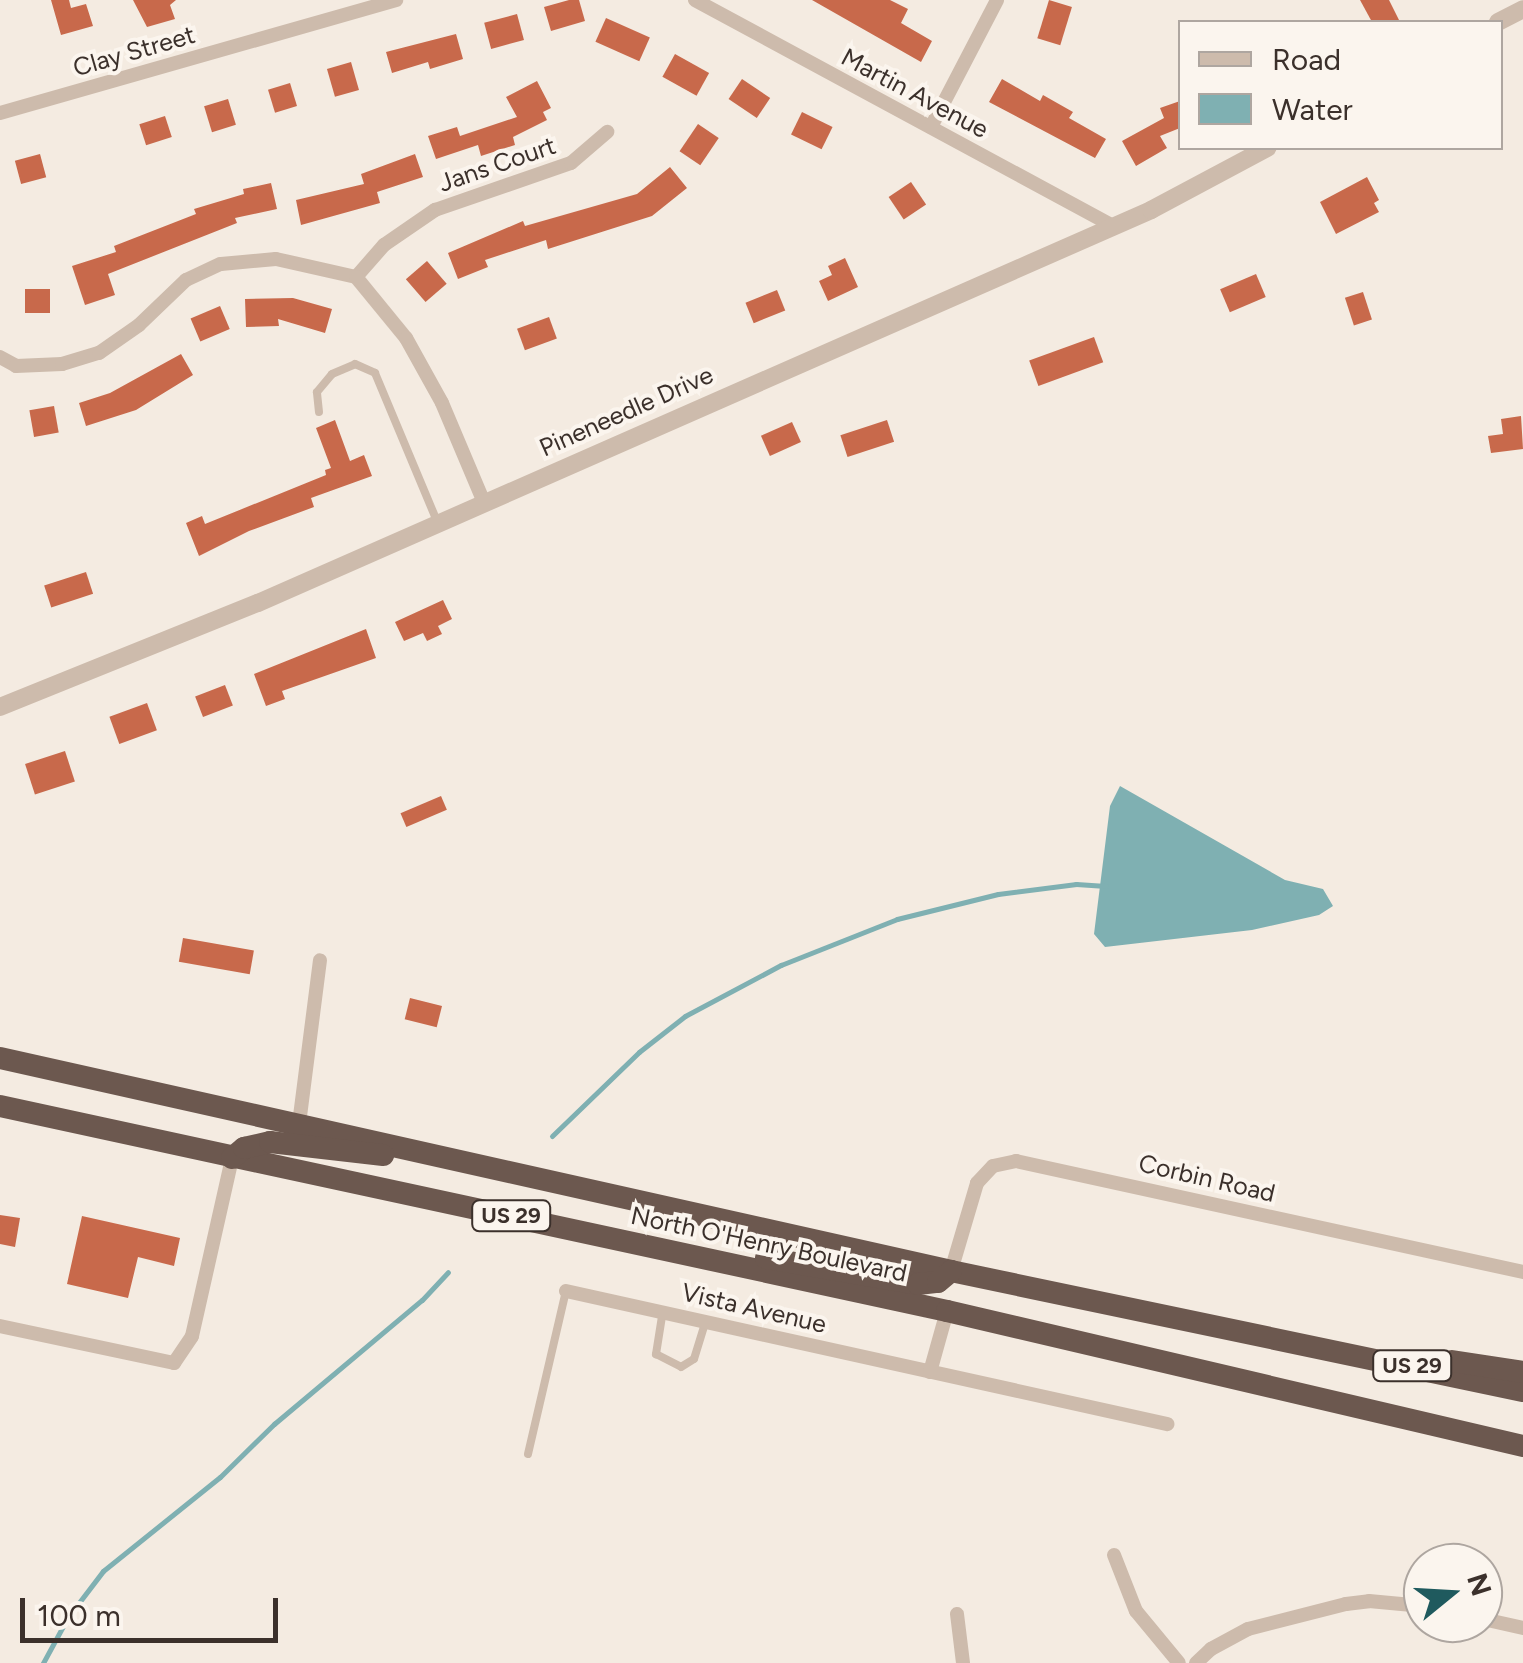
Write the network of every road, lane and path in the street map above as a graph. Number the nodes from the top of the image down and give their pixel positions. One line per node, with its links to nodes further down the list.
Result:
1 (396, 0): 4 (street, Clay Street)
2 (694, 0): 5 (street, Martin Avenue)
3 (998, 0): 5 (street)
4 (0, 112)
5 (931, 127): 8 (street, Martin Avenue)
6 (607, 132): 9 (street, Jans Court)
7 (1263, 150): 8 (street, Pineneedle Drive)
8 (1112, 226): 12 (street, Pineneedle Drive)
9 (356, 278): 10 (street); 12 (street)
10 (0, 357)
11 (319, 412): 13 (lane)
12 (483, 500): 13 (street, Pineneedle Drive)
13 (437, 522): 14 (street, Pineneedle Drive)
14 (0, 707)
15 (320, 960): 18 (street)
16 (0, 1058): 18 (highway, North O'Henry Boulevard / US 29)
17 (0, 1106): 19 (highway, North O'Henry Boulevard / US 29)
18 (299, 1124): 20 (highway, North O'Henry Boulevard / US 29)
19 (232, 1158): 20 (highway); 21 (highway, North O'Henry Boulevard / US 29); 28 (street)
20 (489, 1168): 22 (highway, North O'Henry Boulevard / US 29)
21 (649, 1245): 22 (highway); 26 (highway, North O'Henry Boulevard / US 29)
22 (951, 1271): 23 (street, Corbin Road); 29 (highway, North O'Henry Boulevard / US 29)
23 (1523, 1272)
24 (566, 1291): 25 (street, Vista Avenue); 35 (lane)
25 (663, 1310): 27 (street, Vista Avenue); 27 (lane)
26 (947, 1311): 30 (street); 34 (highway, North O'Henry Boulevard / US 29)
27 (706, 1320): 30 (street, Vista Avenue)
28 (0, 1326)
29 (1301, 1342): 31 (highway); 32 (highway, North O'Henry Boulevard / US 29)
30 (930, 1372): 33 (street, Vista Avenue)
31 (1523, 1372)
32 (1523, 1390)
33 (1166, 1424)
34 (1523, 1446)
35 (528, 1454)
36 (1114, 1554): 40 (street)
37 (1403, 1604): 41 (street)
38 (957, 1614): 39 (street)
39 (963, 1663)
40 (1179, 1663)
41 (1196, 1663)

